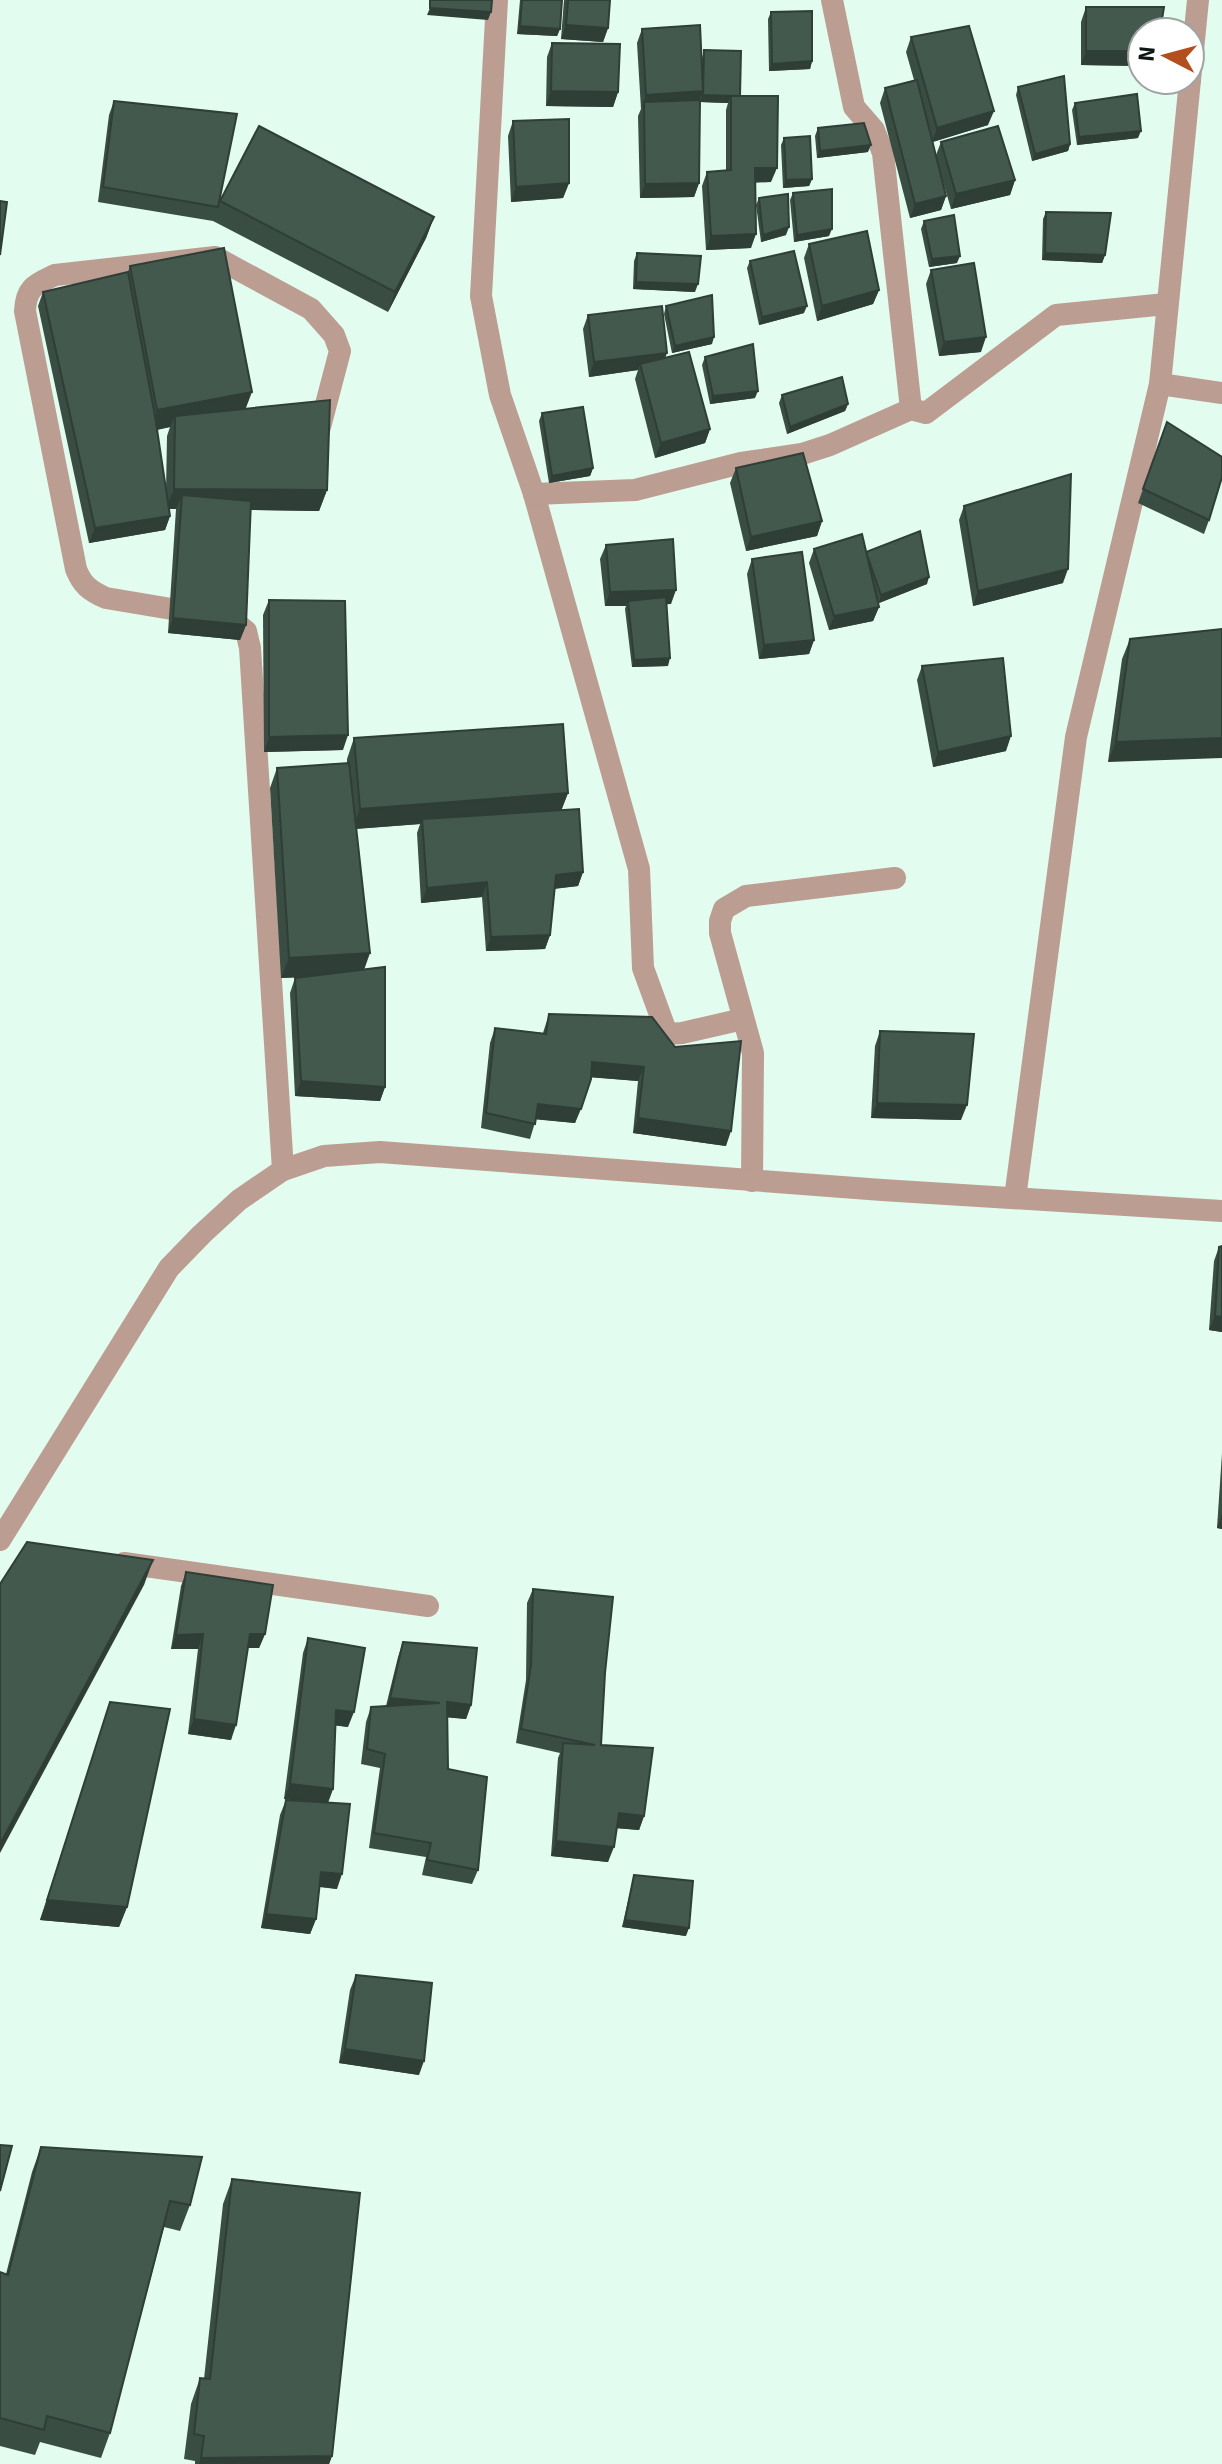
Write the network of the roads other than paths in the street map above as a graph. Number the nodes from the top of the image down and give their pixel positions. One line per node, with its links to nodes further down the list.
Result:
1 (497, 0): 9 (street)
2 (832, 0): 7 (street)
3 (1188, 96): 4 (street)
4 (1166, 304): 5 (street); 7 (street)
5 (1160, 384): 6 (street); 14 (street)
6 (1222, 393)
7 (911, 409): 9 (street)
8 (319, 433): 12 (street)
9 (534, 494): 11 (street)
10 (895, 878): 11 (street)
11 (743, 1019): 13 (street)
12 (283, 1170): 13 (street); 16 (street)
13 (752, 1181): 14 (street)
14 (1015, 1198): 15 (street)
15 (1222, 1211)
16 (5, 1544)
17 (107, 1560): 18 (street)
18 (428, 1606)

